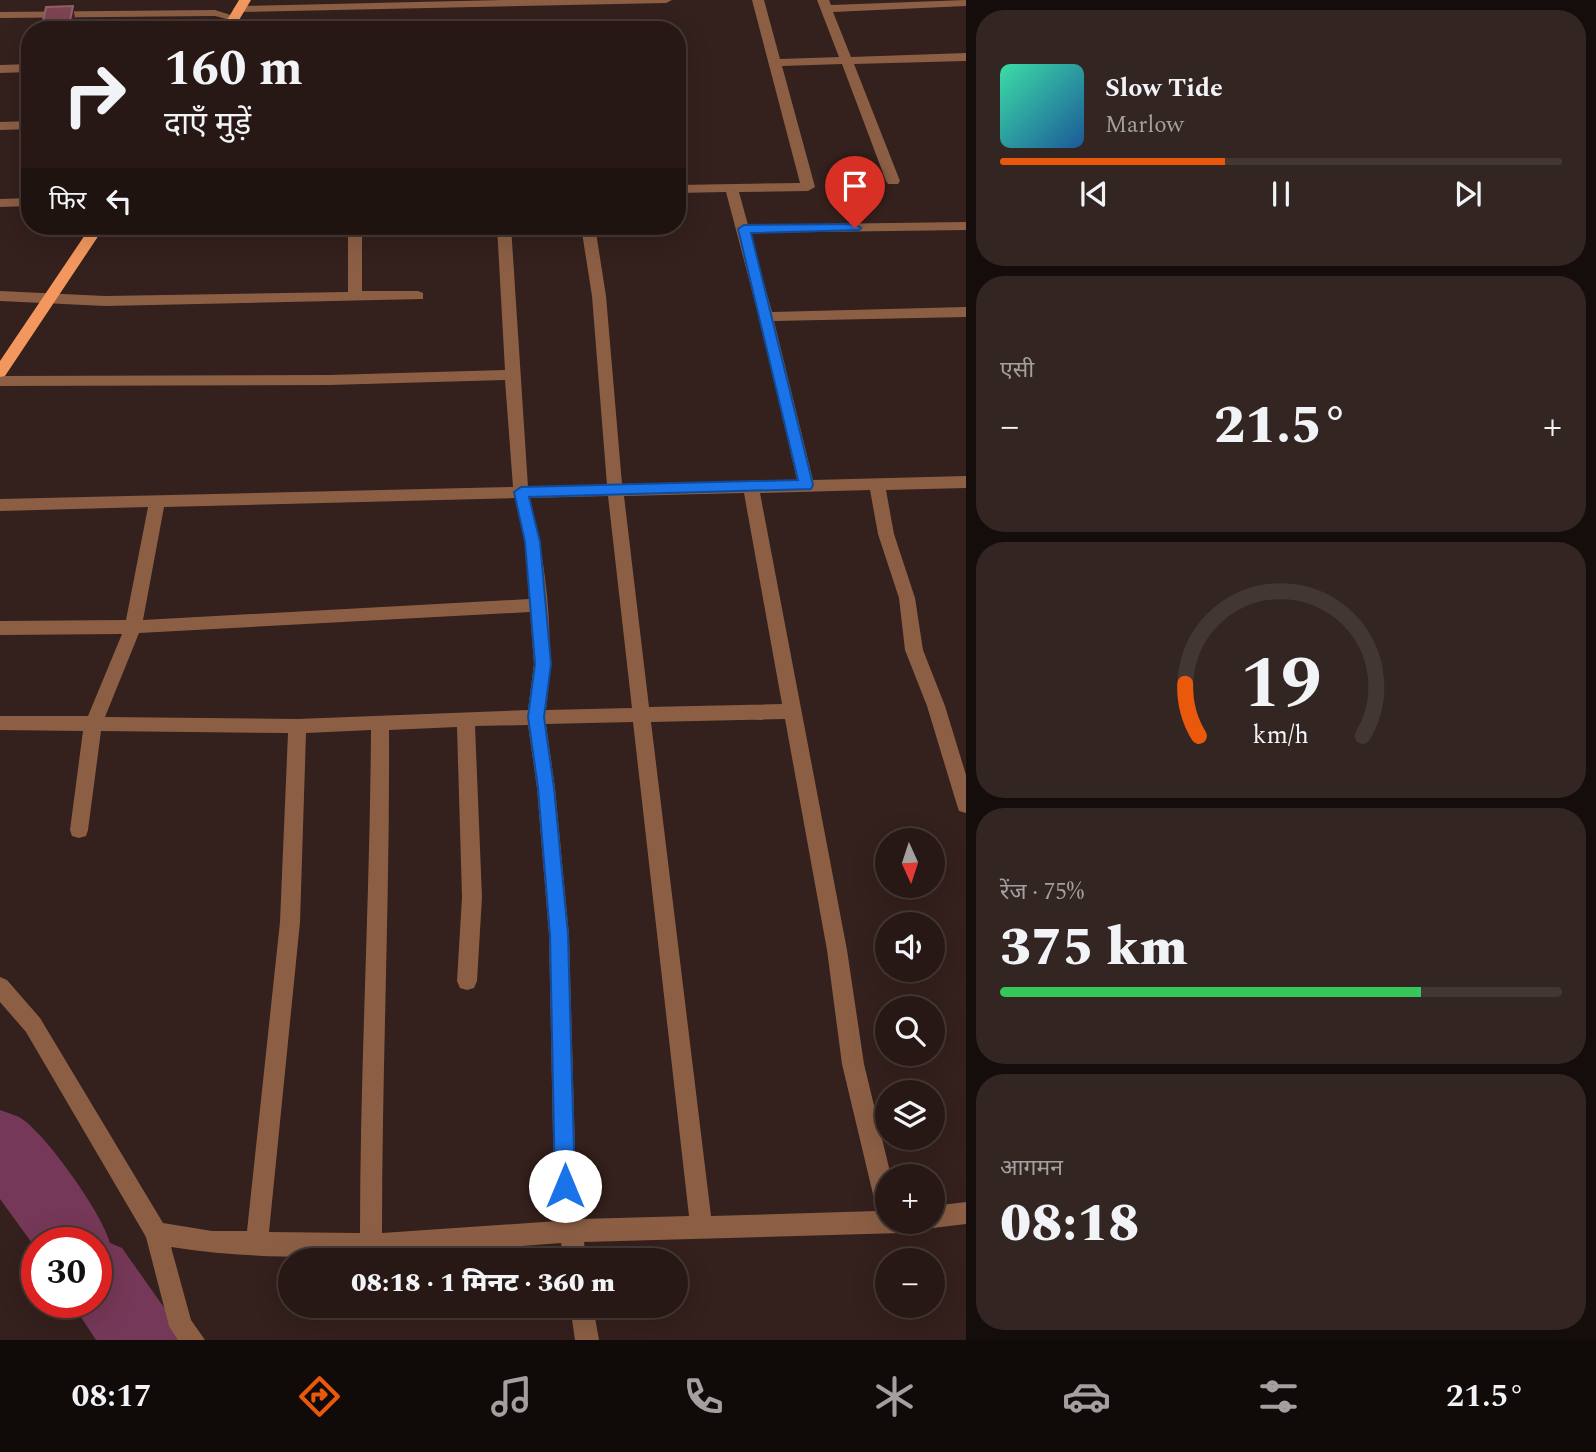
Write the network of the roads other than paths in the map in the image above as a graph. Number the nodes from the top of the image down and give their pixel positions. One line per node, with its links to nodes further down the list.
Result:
1 (666, 0): 5 (street)
2 (758, 0): 9 (street)
3 (966, 3): 4 (street)
4 (825, 4): 8 (street)
5 (239, 9): 6 (street)
6 (0, 16)
7 (966, 57): 8 (street)
8 (845, 61): 9 (street); 14 (street)
9 (775, 64): 15 (street)
10 (21, 68): 11 (street)
11 (0, 69)
12 (21, 125): 13 (street)
13 (0, 126)
14 (893, 181)
15 (731, 188): 16 (street); 20 (street)
16 (686, 190)
17 (21, 202): 18 (street)
18 (0, 203)
19 (966, 226): 20 (street)
20 (744, 229): 30 (street)
21 (92, 235): 28 (main road)
22 (355, 235): 26 (street)
23 (504, 235): 32 (street)
24 (589, 235): 38 (street)
25 (0, 296): 28 (street)
26 (355, 296): 27 (street); 28 (street)
27 (418, 296)
28 (49, 299): 31 (main road)
29 (966, 312): 30 (street)
30 (766, 317): 36 (street)
31 (0, 372)
32 (512, 375): 33 (street); 39 (street)
33 (0, 381)
34 (966, 482): 35 (street)
35 (877, 484): 36 (street); 53 (street)
36 (806, 485): 37 (street)
37 (751, 486): 38 (street); 45 (street)
38 (615, 490): 39 (street); 46 (street)
39 (521, 492): 40 (street); 42 (street)
40 (157, 501): 41 (street); 43 (street)
41 (0, 505)
42 (537, 605): 43 (street); 47 (street)
43 (133, 627): 44 (street); 51 (street)
44 (0, 628)
45 (794, 711): 46 (street); 57 (street)
46 (641, 713): 47 (street); 61 (street)
47 (536, 717): 48 (street); 62 (street)
48 (466, 719): 49 (street); 55 (street)
49 (380, 722): 52 (street); 65 (street)
50 (0, 723): 51 (street)
51 (93, 725): 52 (street); 54 (street)
52 (296, 726): 64 (street)
53 (965, 797)
54 (79, 830)
55 (467, 981)
56 (0, 986): 63 (street)
57 (878, 1164)
58 (966, 1213): 59 (street)
59 (945, 1216)
60 (875, 1219): 61 (street)
61 (701, 1226): 62 (street)
62 (571, 1231): 65 (street); 66 (street)
63 (156, 1233): 64 (street); 68 (street)
64 (257, 1243): 65 (street)
65 (371, 1245)
66 (573, 1248)
67 (584, 1318): 69 (street)
68 (193, 1340)
69 (587, 1340)

